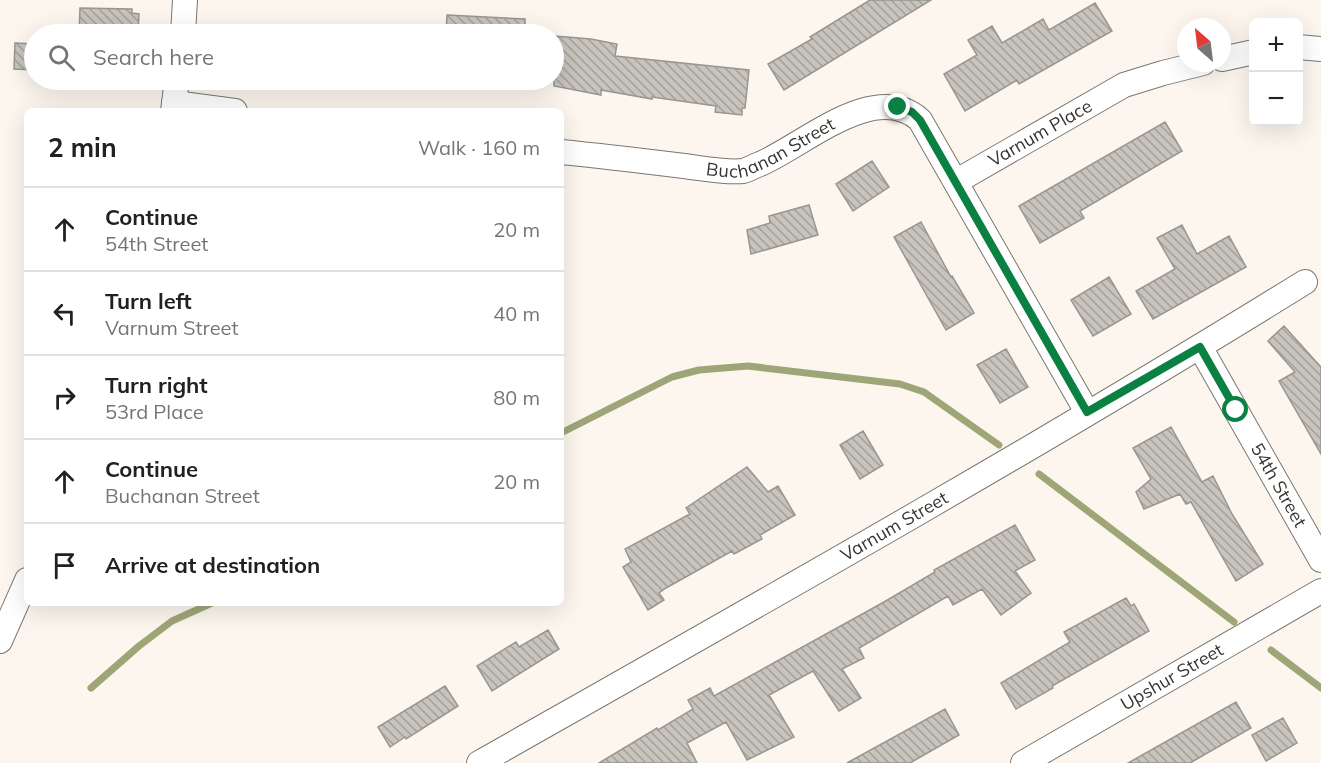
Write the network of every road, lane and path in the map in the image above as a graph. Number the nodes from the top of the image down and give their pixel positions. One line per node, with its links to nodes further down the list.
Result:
1 (185, 0): 2 (street)
2 (184, 24)
3 (1303, 47): 4 (street)
4 (1321, 49)
5 (1249, 53): 6 (street)
6 (1231, 56)
7 (1177, 70): 11 (street, Varnum Place)
8 (174, 98): 9 (street)
9 (221, 108)
10 (564, 152): 11 (street, Buchanan Street)
11 (952, 173): 14 (street, Buchanan Street)
12 (1305, 282): 13 (street, Varnum Street)
13 (1200, 347): 14 (street, Varnum Street); 15 (street, 54th Street)
14 (1087, 412): 19 (street, Varnum Street)
15 (1321, 560)
16 (24, 587): 18 (street)
17 (1321, 591): 20 (street, Upshur Street)
18 (0, 641)
19 (479, 763)
20 (1023, 763)

